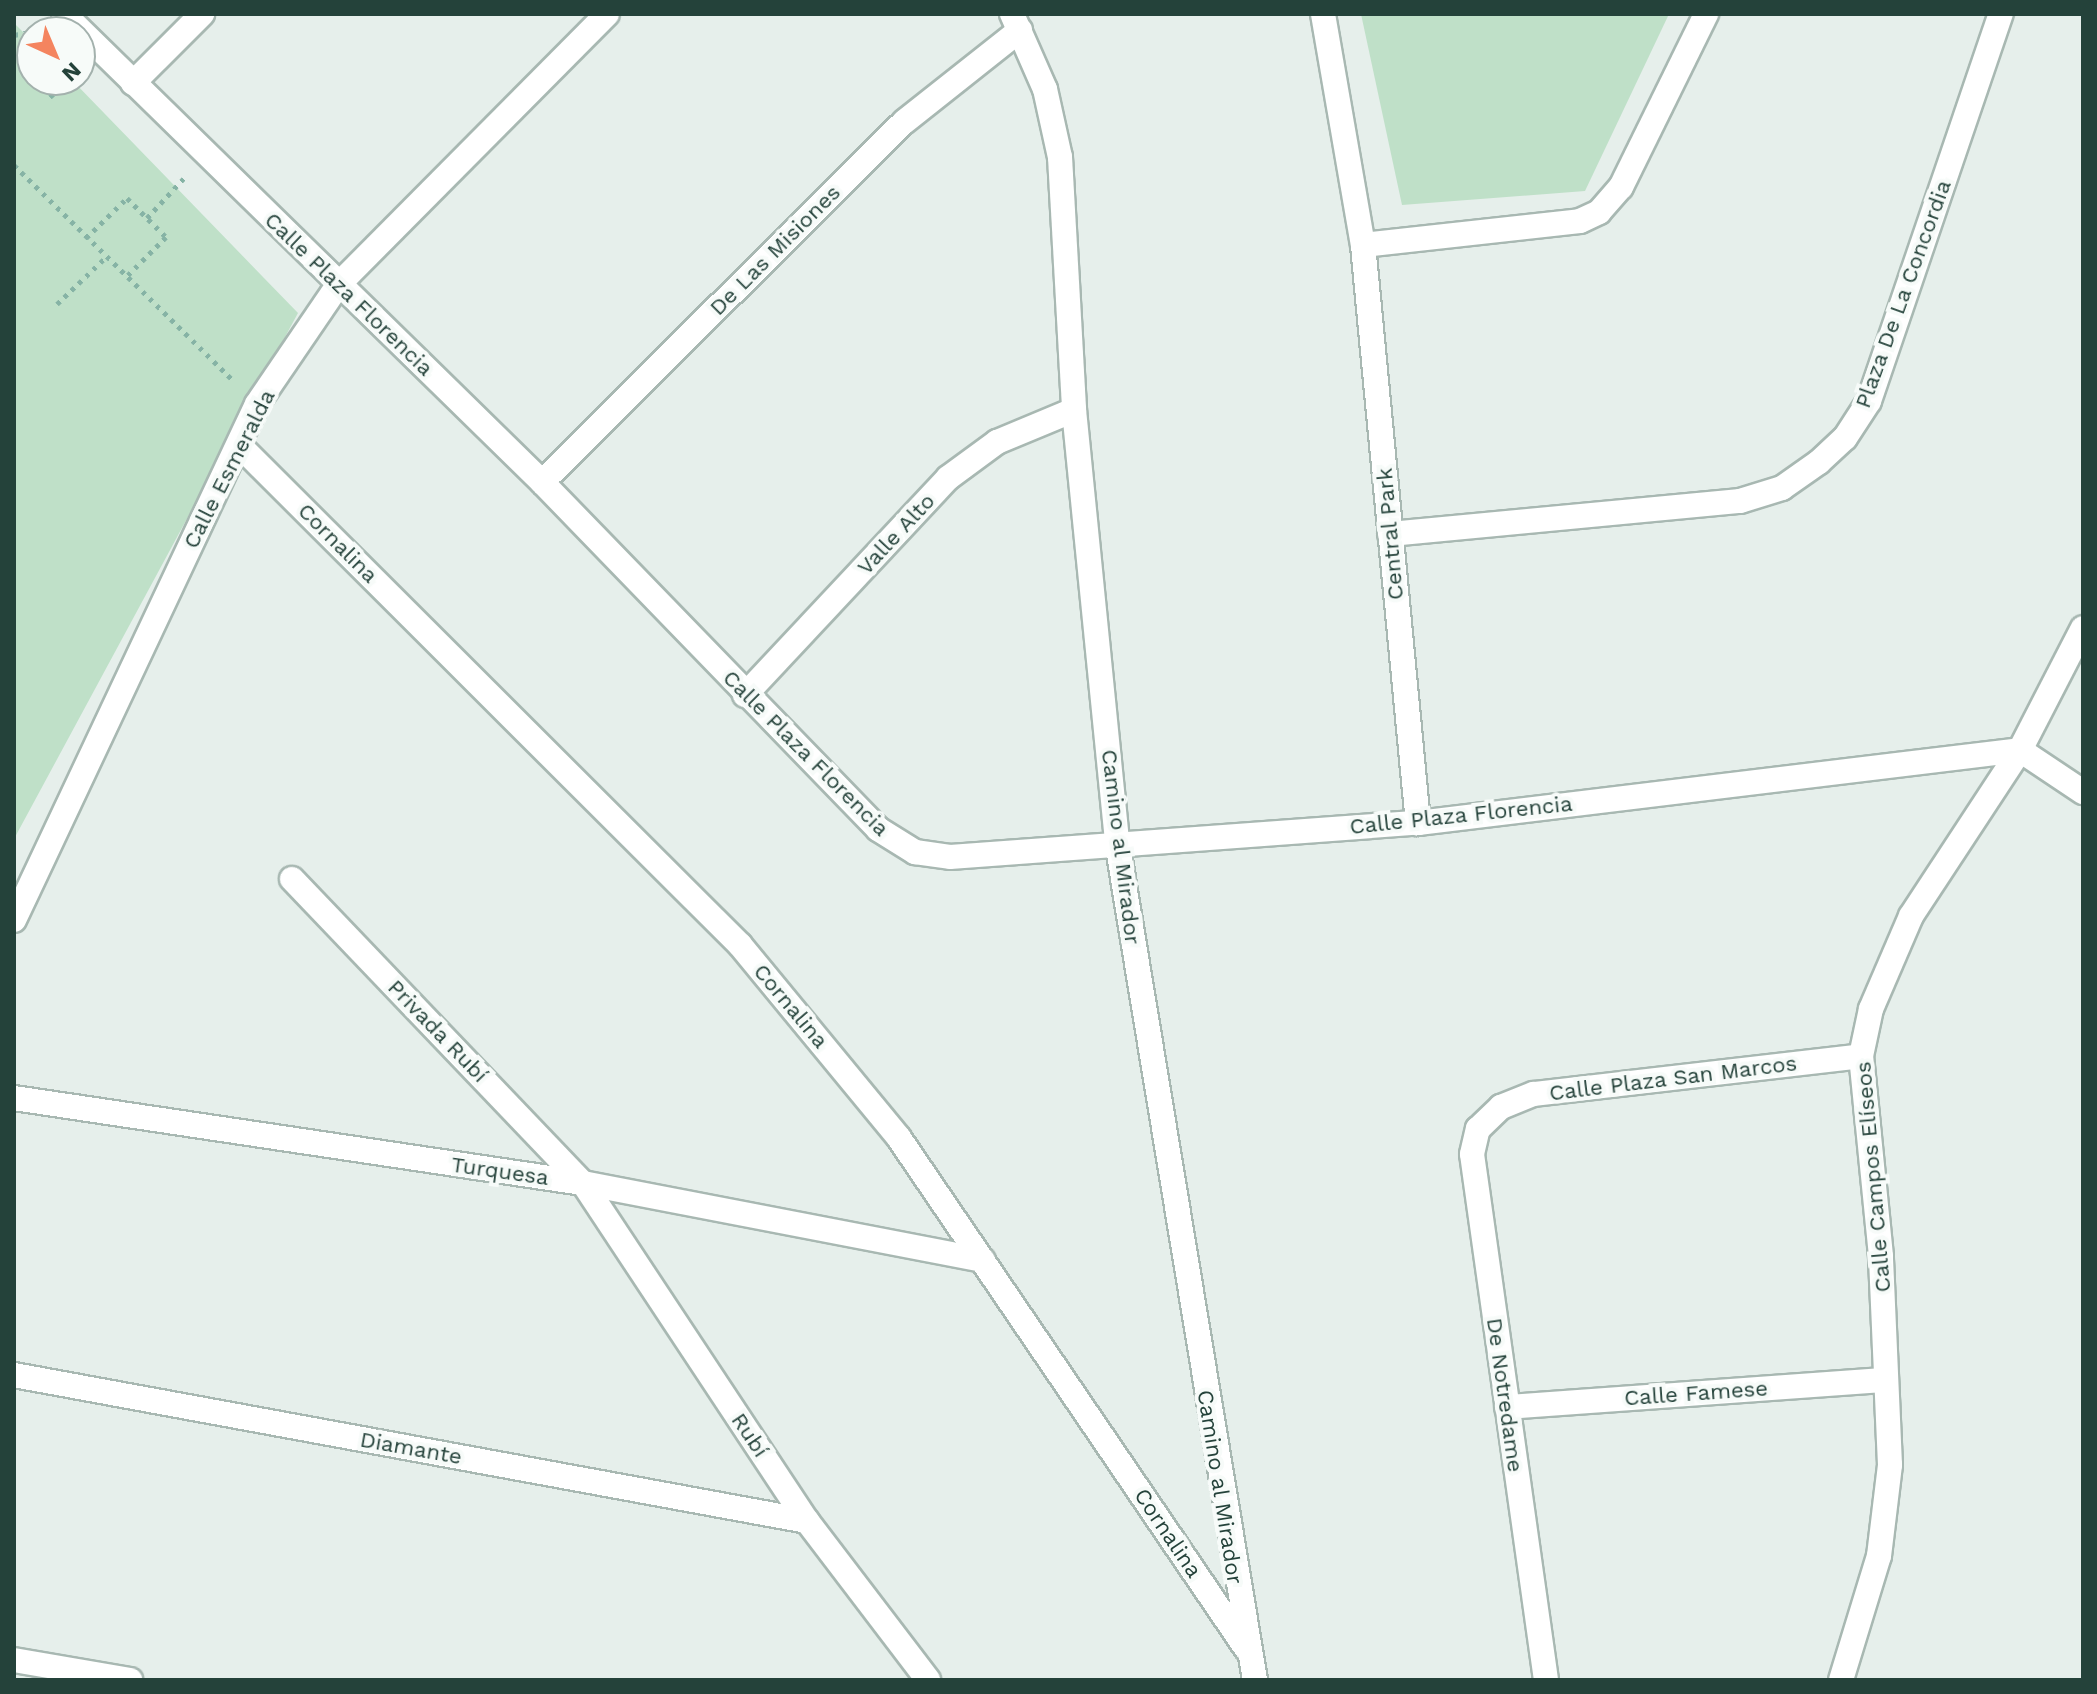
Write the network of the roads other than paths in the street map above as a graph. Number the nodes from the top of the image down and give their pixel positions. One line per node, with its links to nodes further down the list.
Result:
1 (64, 14): 8 (street, Calle Plaza Florencia)
2 (202, 14): 8 (street)
3 (607, 14): 10 (street, Calle Esmeralda)
4 (1323, 14): 9 (street, Central Park)
5 (1706, 14): 9 (street)
6 (2001, 14): 14 (street, Plaza De La Concordia)
7 (1016, 22): 11 (street, Camino al Mirador); 13 (street, De Las Misiones)
8 (133, 83): 10 (street, Calle Plaza Florencia)
9 (1363, 245): 14 (street, Central Park)
10 (339, 284): 12 (street, Calle Esmeralda); 13 (street, Calle Plaza Florencia)
11 (1074, 410): 16 (street, Valle Alto); 20 (street, Camino al Mirador)
12 (239, 445): 22 (street, Calle Esmeralda); 27 (street, Cornalina)
13 (542, 482): 16 (street, Calle Plaza Florencia)
14 (1390, 534): 19 (street, Central Park)
15 (2083, 628): 17 (street, Calle Campos Elíseos)
16 (745, 695): 20 (street, Calle Plaza Florencia)
17 (2020, 750): 18 (street); 19 (street, Calle Plaza Florencia); 23 (street, Calle Campos Elíseos)
18 (2083, 792)
19 (1418, 823): 20 (street, Calle Plaza Florencia)
20 (1117, 842): 32 (street, Camino al Mirador)
21 (292, 879): 26 (street, Privada Rubí)
22 (14, 920)
23 (1861, 1056): 25 (street, Calle Plaza San Marcos); 29 (street, Calle Campos Elíseos)
24 (14, 1098): 26 (street, Turquesa)
25 (1490, 1115): 30 (street, De Notredame)
26 (583, 1183): 27 (street, Turquesa); 31 (street, Rubí)
27 (983, 1260): 32 (street, Cornalina)
28 (14, 1375): 31 (street, Diamante)
29 (1885, 1380): 30 (street, Calle Famese); 34 (street, Calle Campos Elíseos)
30 (1507, 1407): 38 (street, De Notredame)
31 (807, 1521): 36 (street, Rubí)
32 (1246, 1648): 37 (street, Camino al Mirador)
33 (14, 1660): 35 (street)
34 (1834, 1679)
35 (130, 1680)
36 (928, 1680)
37 (1255, 1680)
38 (1546, 1680)

